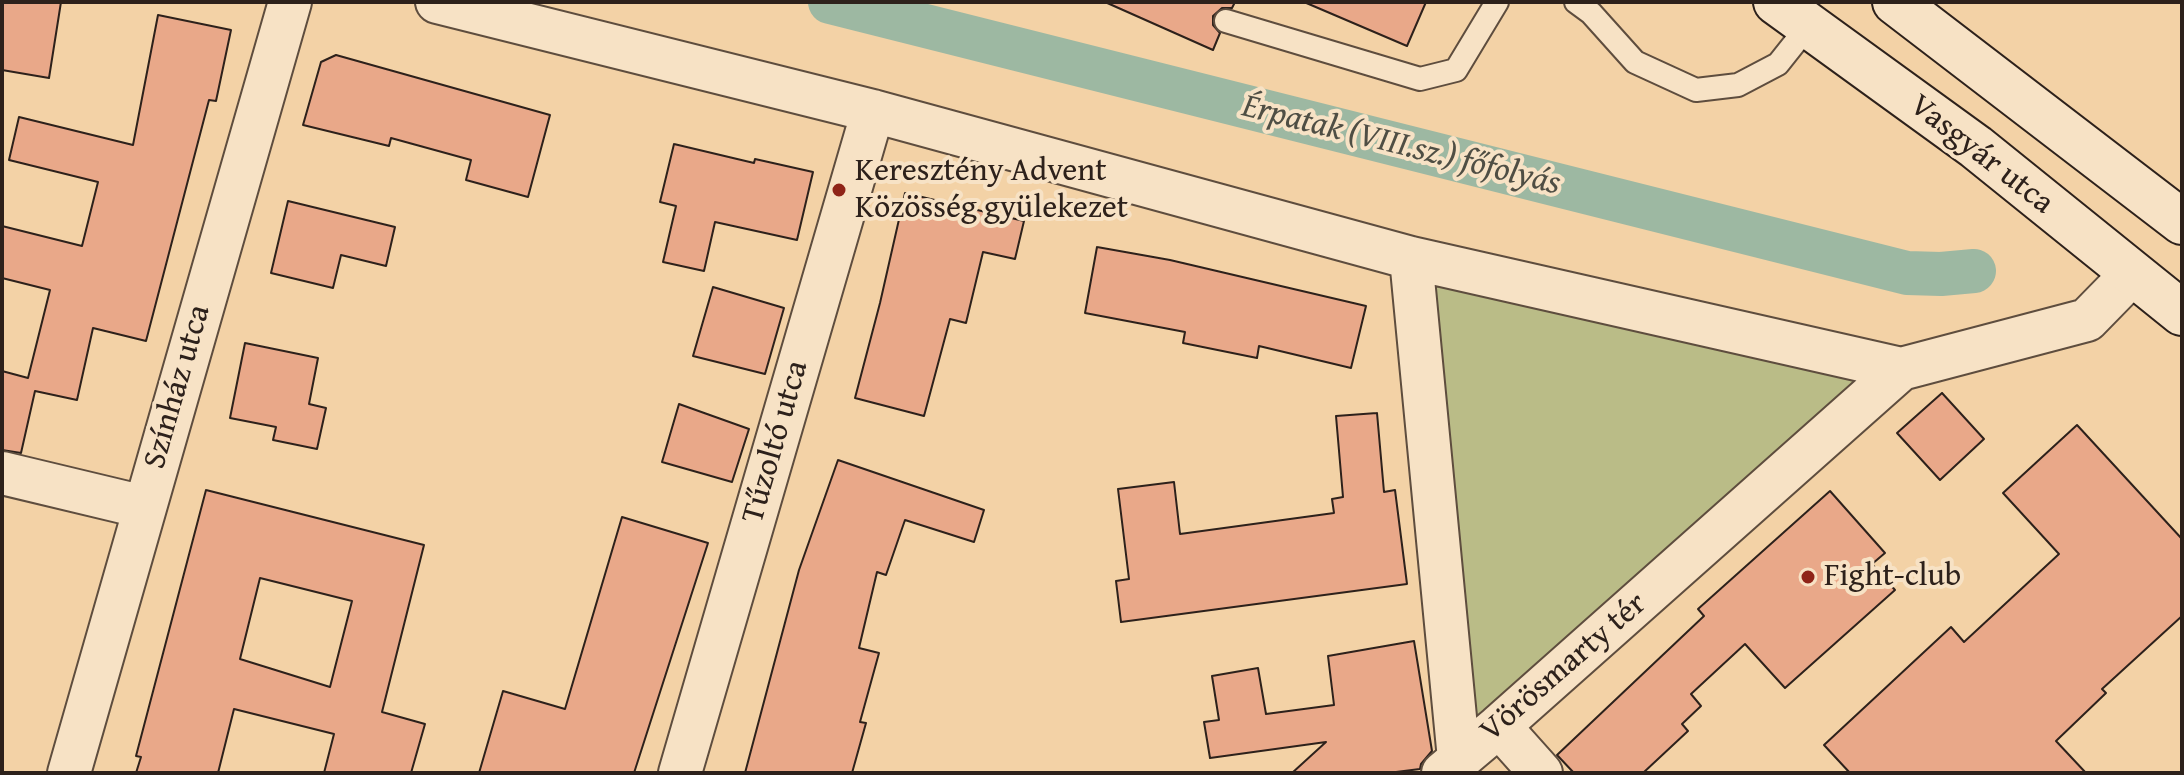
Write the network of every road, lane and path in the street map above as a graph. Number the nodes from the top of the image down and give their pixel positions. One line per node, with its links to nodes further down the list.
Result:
1 (290, 2): 15 (street, Színház utca)
2 (437, 2): 8 (street)
3 (1497, 2): 7 (lane)
4 (1576, 2): 6 (lane)
5 (1895, 2): 9 (main road)
6 (1797, 10): 11 (main road, Vasgyár utca)
7 (1226, 21)
8 (873, 111): 10 (street, Vörösmarty tér); 19 (street, Tűzoltó utca)
9 (2182, 222)
10 (1411, 258): 13 (street, Vörösmarty tér); 17 (street, Vörösmarty tér)
11 (2132, 274): 12 (main road, Vasgyár utca); 13 (street, Vörösmarty tér)
12 (2182, 313)
13 (1901, 369): 16 (street, Vörösmarty tér)
14 (2, 473): 15 (street)
15 (144, 507): 18 (street, Színház utca)
16 (1499, 726): 17 (street, Vörösmarty tér); 20 (street)
17 (1451, 766)
18 (69, 773)
19 (680, 773)
20 (1541, 773)

